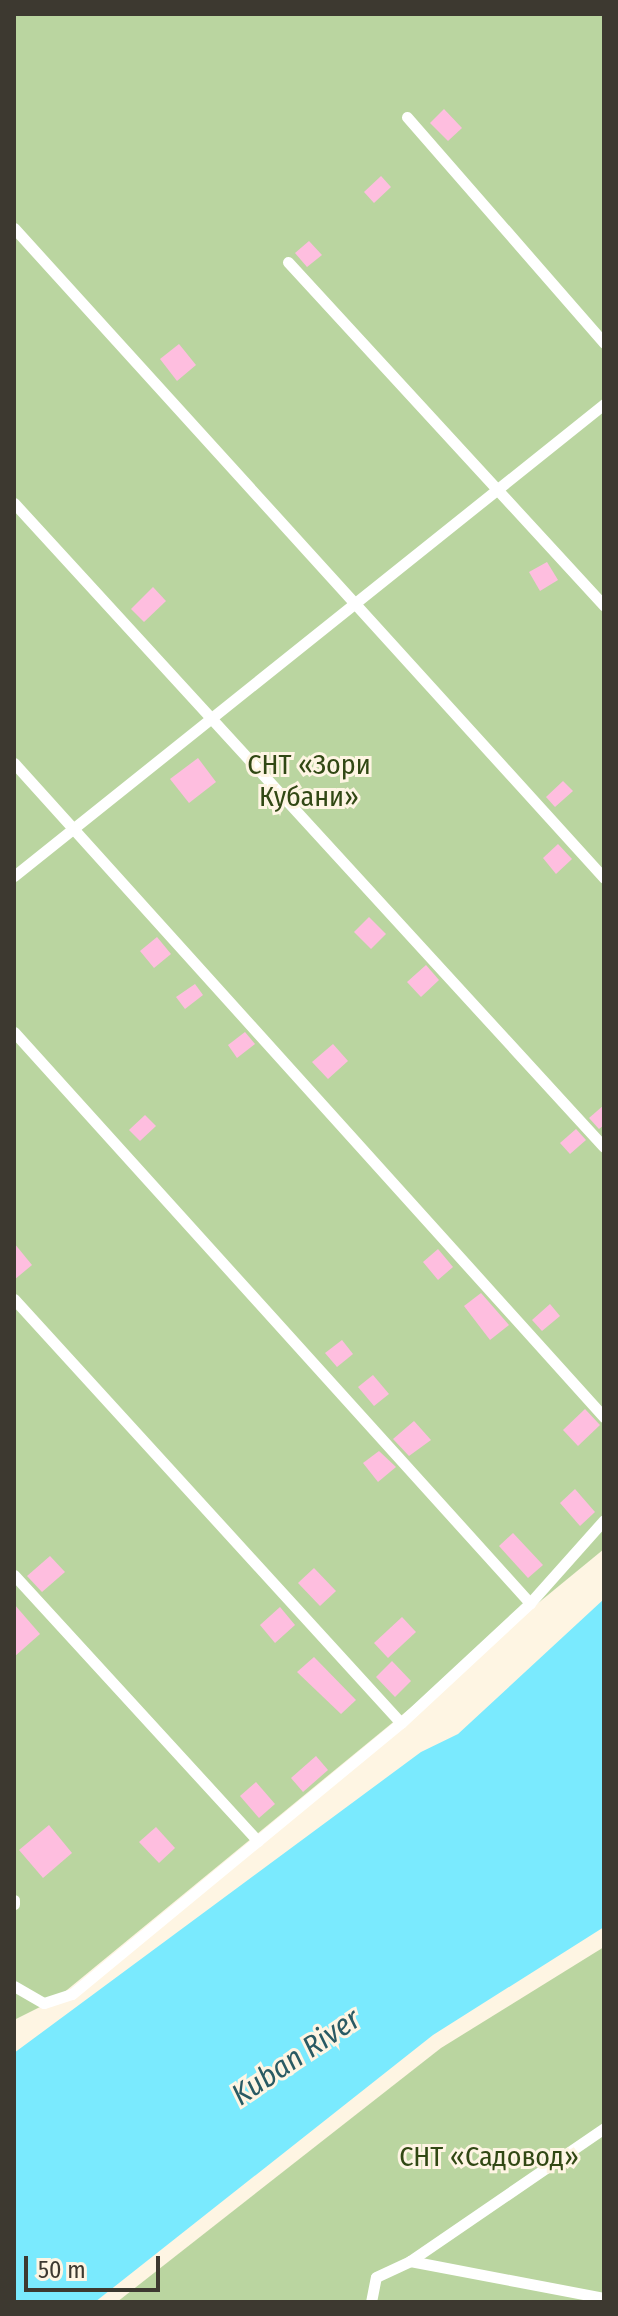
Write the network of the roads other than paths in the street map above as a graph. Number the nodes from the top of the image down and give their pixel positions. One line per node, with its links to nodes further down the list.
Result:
1 (407, 117): 4 (lane)
2 (14, 228): 9 (lane)
3 (288, 262): 6 (lane)
4 (604, 343)
5 (604, 404): 6 (lane)
6 (494, 490): 8 (lane); 9 (lane)
7 (14, 503): 10 (lane)
8 (604, 606)
9 (353, 607): 10 (lane); 14 (lane)
10 (215, 720): 12 (lane); 16 (lane)
11 (14, 763): 12 (lane)
12 (78, 827): 13 (lane); 18 (lane)
13 (14, 876)
14 (604, 878)
15 (14, 1032): 21 (lane)
16 (604, 1147)
17 (14, 1299): 22 (lane)
18 (604, 1417)
19 (604, 1520): 21 (lane)
20 (14, 1575): 23 (lane)
21 (530, 1603): 22 (lane)
22 (401, 1723): 23 (lane)
23 (258, 1841): 24 (lane)
24 (14, 1986)
25 (604, 2128): 26 (lane)
26 (410, 2261): 27 (lane); 28 (lane)
27 (604, 2298)
28 (371, 2302)

